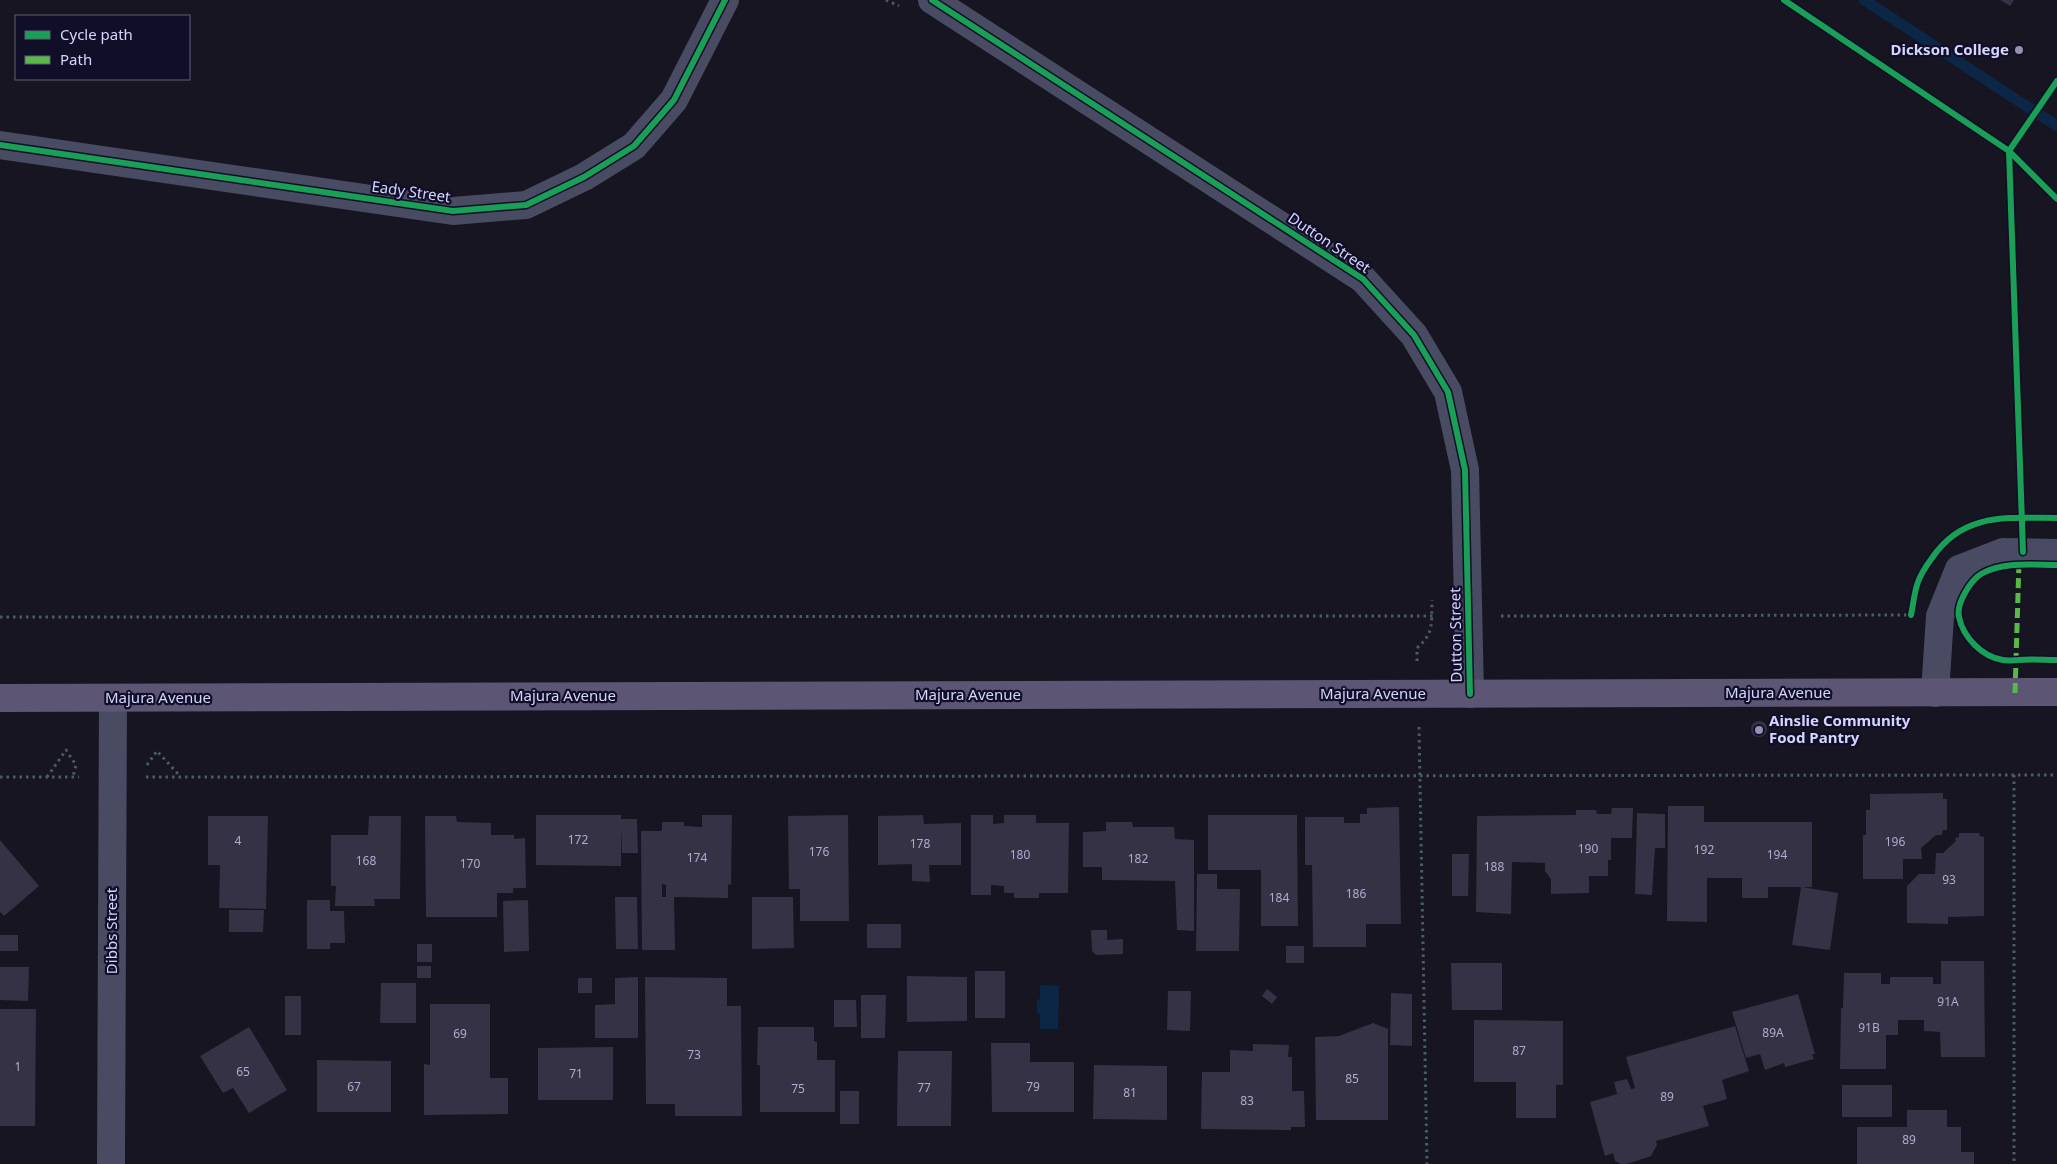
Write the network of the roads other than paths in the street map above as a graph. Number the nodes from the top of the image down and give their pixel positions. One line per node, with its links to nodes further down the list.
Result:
1 (725, 0): 3 (street, Eady Street)
2 (932, 0): 7 (street, Dutton Street)
3 (0, 145)
4 (2057, 552): 6 (street)
5 (2057, 692): 6 (main road, Majura Avenue)
6 (1935, 693): 7 (main road, Majura Avenue)
7 (1470, 694): 9 (main road, Majura Avenue)
8 (0, 698): 9 (main road, Majura Avenue)
9 (113, 698): 10 (street, Dibbs Street)
10 (111, 1164)

